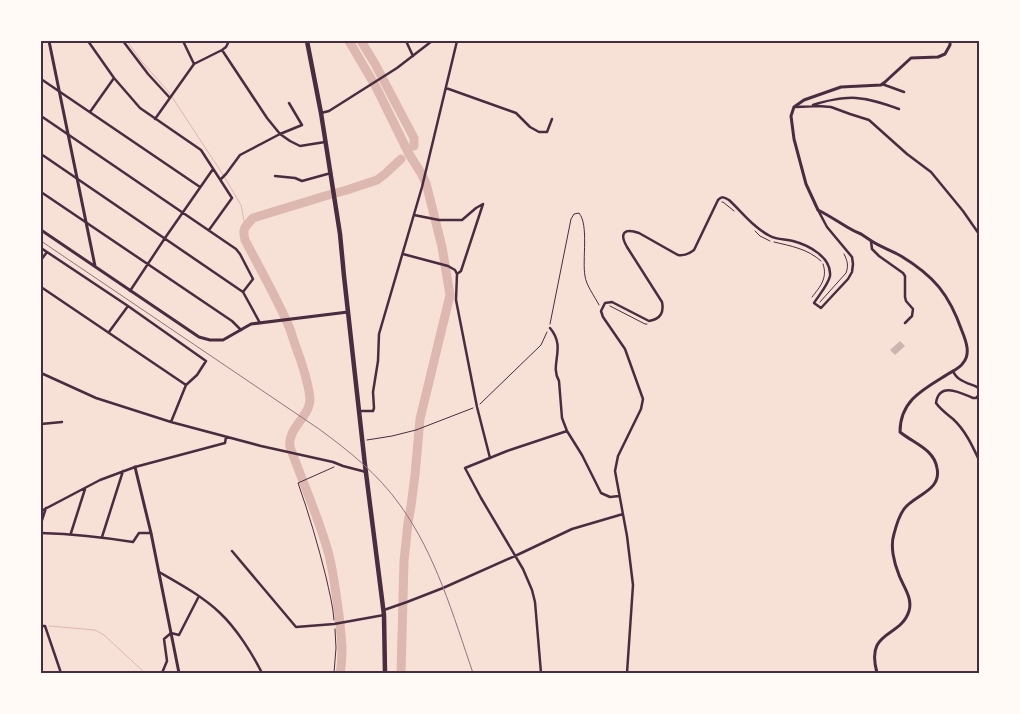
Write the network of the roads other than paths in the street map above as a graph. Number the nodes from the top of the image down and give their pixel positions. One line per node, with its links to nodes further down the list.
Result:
1 (49, 41): 18 (street)
2 (88, 41): 14 (street)
3 (123, 41): 20 (street)
4 (183, 41): 13 (street)
5 (229, 41): 11 (street)
6 (307, 41): 26 (main road)
7 (406, 41): 12 (street)
8 (432, 41): 12 (street)
9 (457, 41): 17 (street)
10 (950, 41): 16 (street)
11 (222, 50): 13 (street); 31 (street)
12 (413, 56): 26 (street)
13 (194, 64): 20 (street)
14 (114, 78): 25 (street); 28 (street)
15 (41, 79): 18 (street)
16 (882, 84): 19 (street); 23 (street)
17 (446, 88): 29 (street); 43 (street)
18 (59, 91): 25 (street); 30 (street)
19 (904, 92)
20 (170, 98): 28 (street)
21 (288, 102): 31 (street)
22 (809, 106): 23 (street); 24 (street); 47 (street)
23 (794, 107): 41 (street)
24 (899, 109)
25 (90, 112): 39 (street)
26 (321, 112): 32 (main road)
27 (41, 116): 30 (street)
28 (155, 118): 34 (street)
29 (552, 119)
30 (68, 134): 37 (street); 42 (street)
31 (280, 134): 32 (street); 38 (street)
32 (326, 142): 35 (main road)
33 (41, 154): 37 (street)
34 (213, 169): 38 (street); 39 (street)
35 (331, 173): 36 (street); 61 (main road)
36 (275, 176)
37 (77, 178): 44 (street); 48 (street)
38 (220, 179): 46 (street)
39 (200, 187): 42 (street)
40 (41, 192): 44 (street)
41 (818, 210): 49 (street); 84 (street)
42 (183, 213): 46 (street); 48 (street)
43 (414, 215): 52 (street); 56 (street)
44 (87, 222): 54 (street); 55 (street)
45 (41, 230): 55 (street)
46 (209, 230): 59 (street)
47 (979, 234)
48 (165, 238): 54 (street); 59 (street)
49 (871, 241): 63 (street); 67 (street)
50 (41, 248): 51 (street)
51 (47, 252): 53 (street); 60 (street)
52 (402, 254): 56 (street); 72 (street)
53 (41, 260)
54 (148, 264): 58 (street); 65 (street)
55 (95, 267): 58 (street)
56 (458, 274): 78 (street)
57 (41, 287): 66 (street)
58 (130, 291): 65 (street)
59 (243, 292): 62 (street)
60 (128, 306): 66 (street); 69 (street)
61 (348, 312): 62 (street); 72 (main road)
62 (260, 323): 65 (street)
63 (905, 323)
64 (550, 328): 76 (street)
65 (241, 330)
66 (109, 332): 69 (street)
67 (953, 371): 70 (street); 107 (street)
68 (41, 373): 74 (street)
69 (186, 385): 74 (street)
70 (979, 389)
71 (979, 395): 79 (street)
72 (359, 411): 82 (main road)
73 (62, 422): 75 (street)
74 (172, 422): 77 (street)
75 (41, 424)
76 (567, 431): 78 (street); 84 (street)
77 (226, 437): 80 (street); 82 (street)
78 (490, 458): 94 (street)
79 (979, 460)
80 (135, 467): 81 (street); 90 (street)
81 (123, 471): 83 (street); 92 (street)
82 (366, 472): 97 (main road)
83 (86, 487): 85 (street); 91 (street)
84 (619, 496): 87 (street)
85 (46, 508): 86 (street); 88 (street)
86 (41, 510)
87 (623, 514): 94 (street); 106 (street)
88 (41, 522)
89 (41, 533): 91 (street)
90 (151, 533): 92 (street); 95 (street)
91 (71, 534): 92 (street)
92 (102, 537)
93 (232, 551): 97 (street)
94 (515, 556): 97 (street); 105 (street)
95 (159, 572): 96 (street); 99 (street)
96 (198, 596): 99 (street); 103 (street)
97 (383, 612): 104 (main road)
98 (41, 626): 100 (street)
99 (171, 633): 101 (street); 102 (street)
100 (61, 673)
101 (162, 673)
102 (179, 673)
103 (262, 673)
104 (385, 673)
105 (541, 673)
106 (627, 673)
107 (877, 673)

